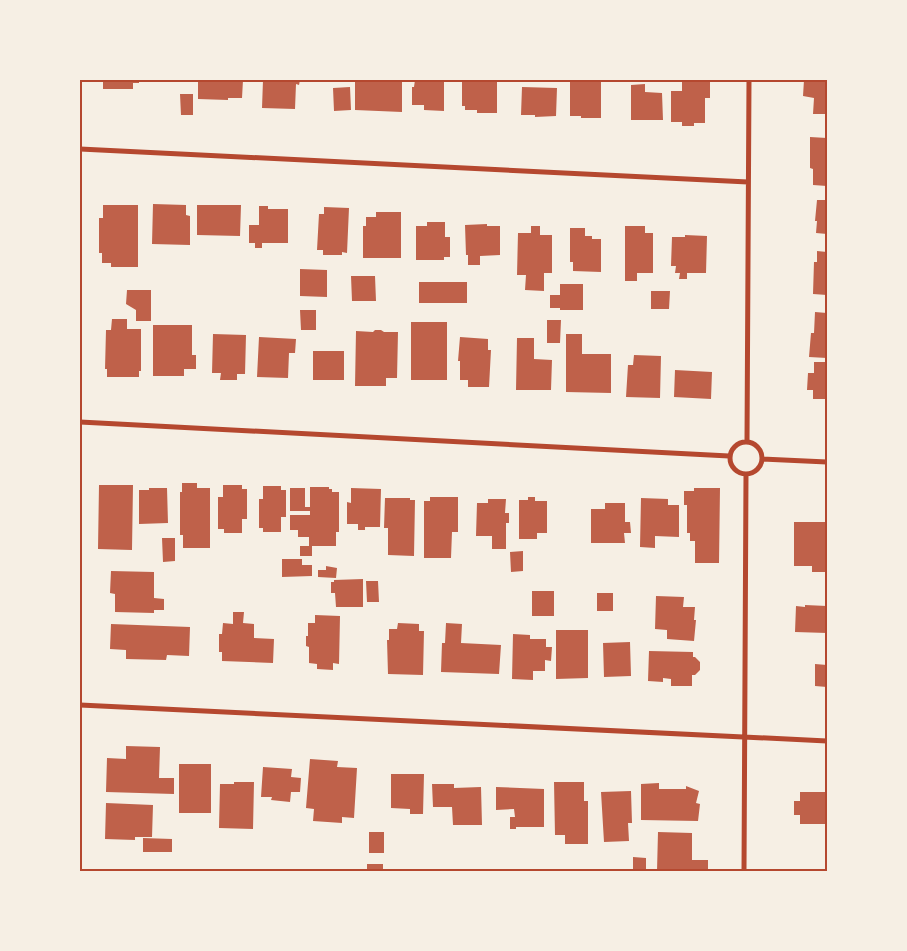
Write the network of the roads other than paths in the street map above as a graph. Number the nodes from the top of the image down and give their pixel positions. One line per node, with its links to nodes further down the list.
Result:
1 (748, 80): 3 (street)
2 (80, 149): 3 (street)
3 (748, 182): 5 (street)
4 (80, 422): 6 (street)
5 (747, 442): 6 (street); 7 (street)
6 (729, 456): 9 (street)
7 (762, 459): 8 (street); 9 (street)
8 (827, 462)
9 (746, 474): 11 (street)
10 (80, 705): 11 (street)
11 (744, 736): 12 (street); 13 (street)
12 (827, 741)
13 (744, 871)

